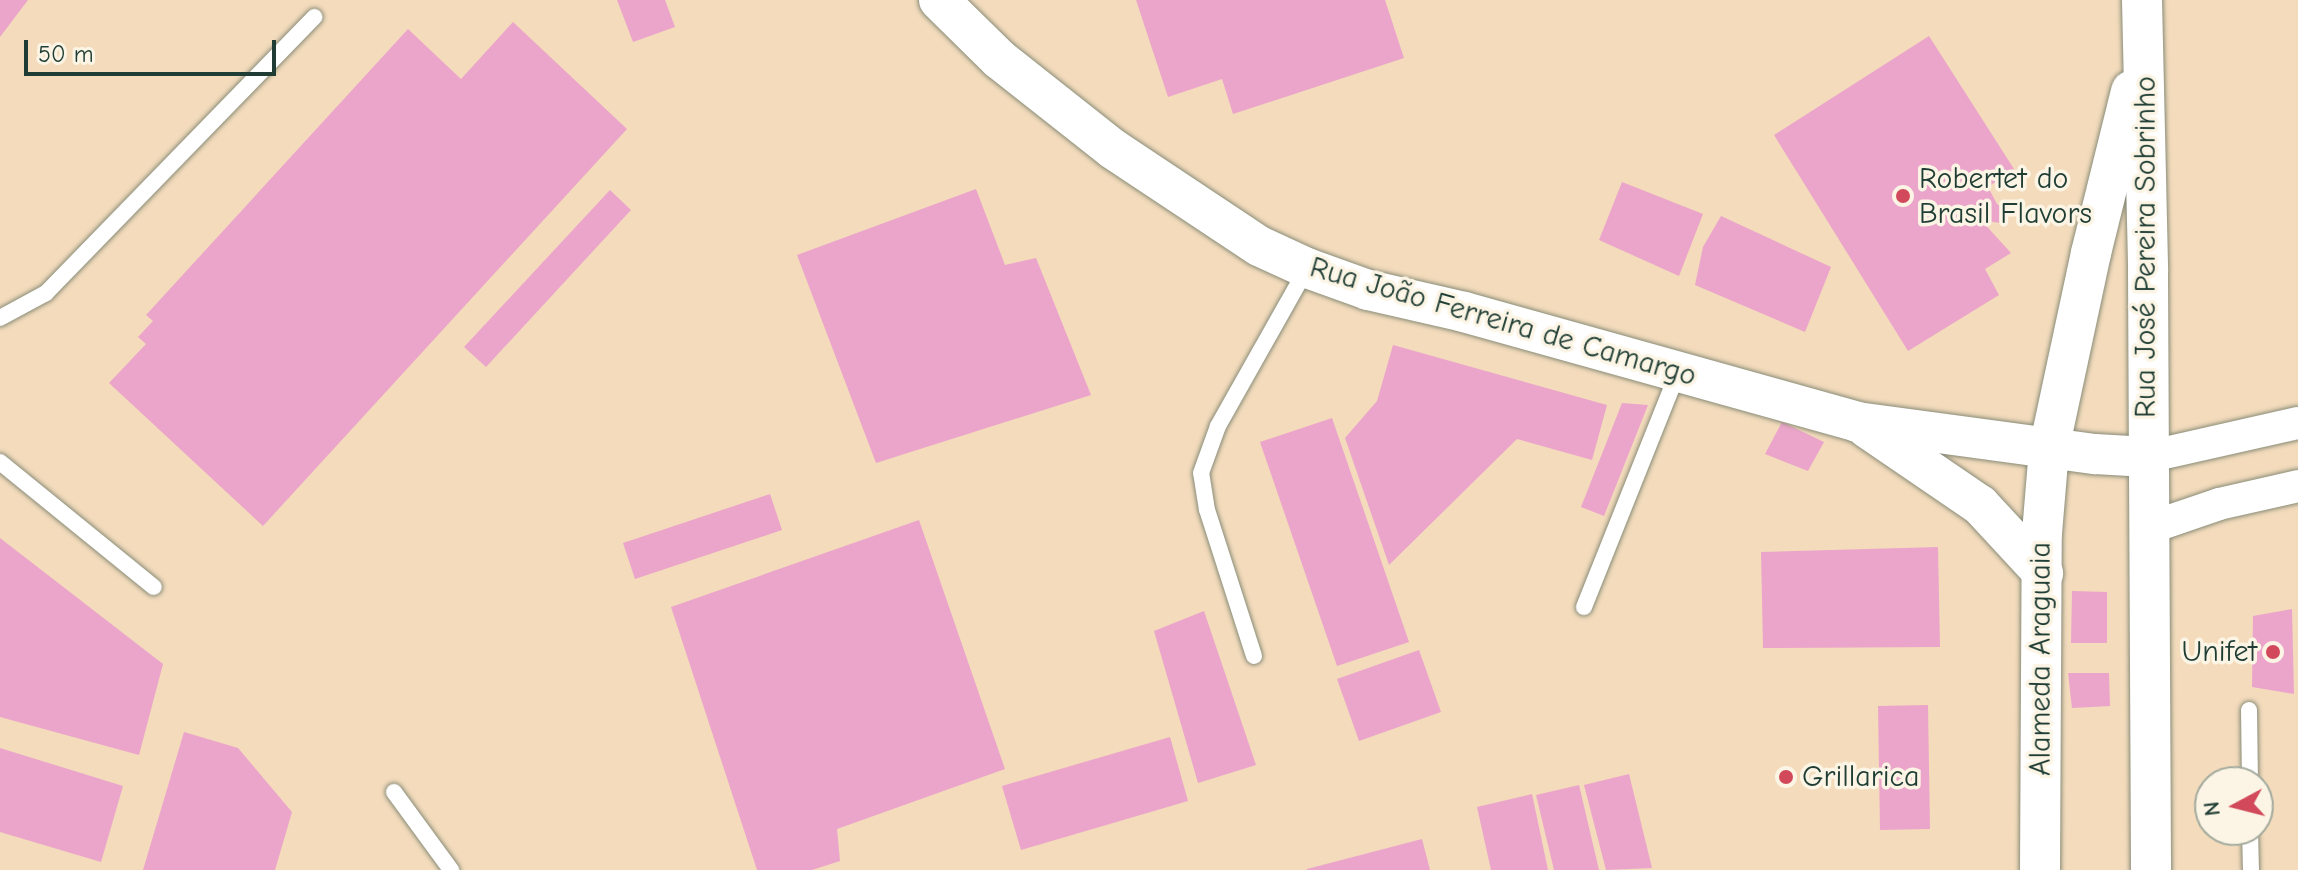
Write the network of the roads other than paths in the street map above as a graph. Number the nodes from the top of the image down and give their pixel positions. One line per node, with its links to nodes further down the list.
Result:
1 (939, 0): 4 (street, Rua João Ferreira de Camargo)
2 (314, 17): 5 (lane)
3 (2143, 19): 9 (street, Rua José Pereira Sobrinho); 10 (street, Rua José Pereira Sobrinho)
4 (1307, 268): 6 (street, Rua João Ferreira de Camargo); 17 (lane)
5 (0, 318)
6 (1678, 371): 7 (street, Rua João Ferreira de Camargo); 16 (lane)
7 (1857, 422): 9 (street, Rua João Ferreira de Camargo); 14 (street)
8 (2298, 423): 10 (street)
9 (2049, 449): 10 (street, Rua João Ferreira de Camargo); 14 (street, Alameda Araguaia)
10 (2147, 457): 13 (street)
11 (0, 462): 15 (lane)
12 (2298, 486): 13 (street)
13 (2149, 528): 24 (street)
14 (2043, 573): 23 (street, Alameda Araguaia)
15 (154, 587)
16 (1584, 607)
17 (1254, 656)
18 (2249, 710): 19 (lane)
19 (2250, 766)
20 (394, 792): 22 (lane)
21 (2250, 846): 25 (lane)
22 (451, 870)
23 (2040, 870)
24 (2151, 870)
25 (2251, 870)

